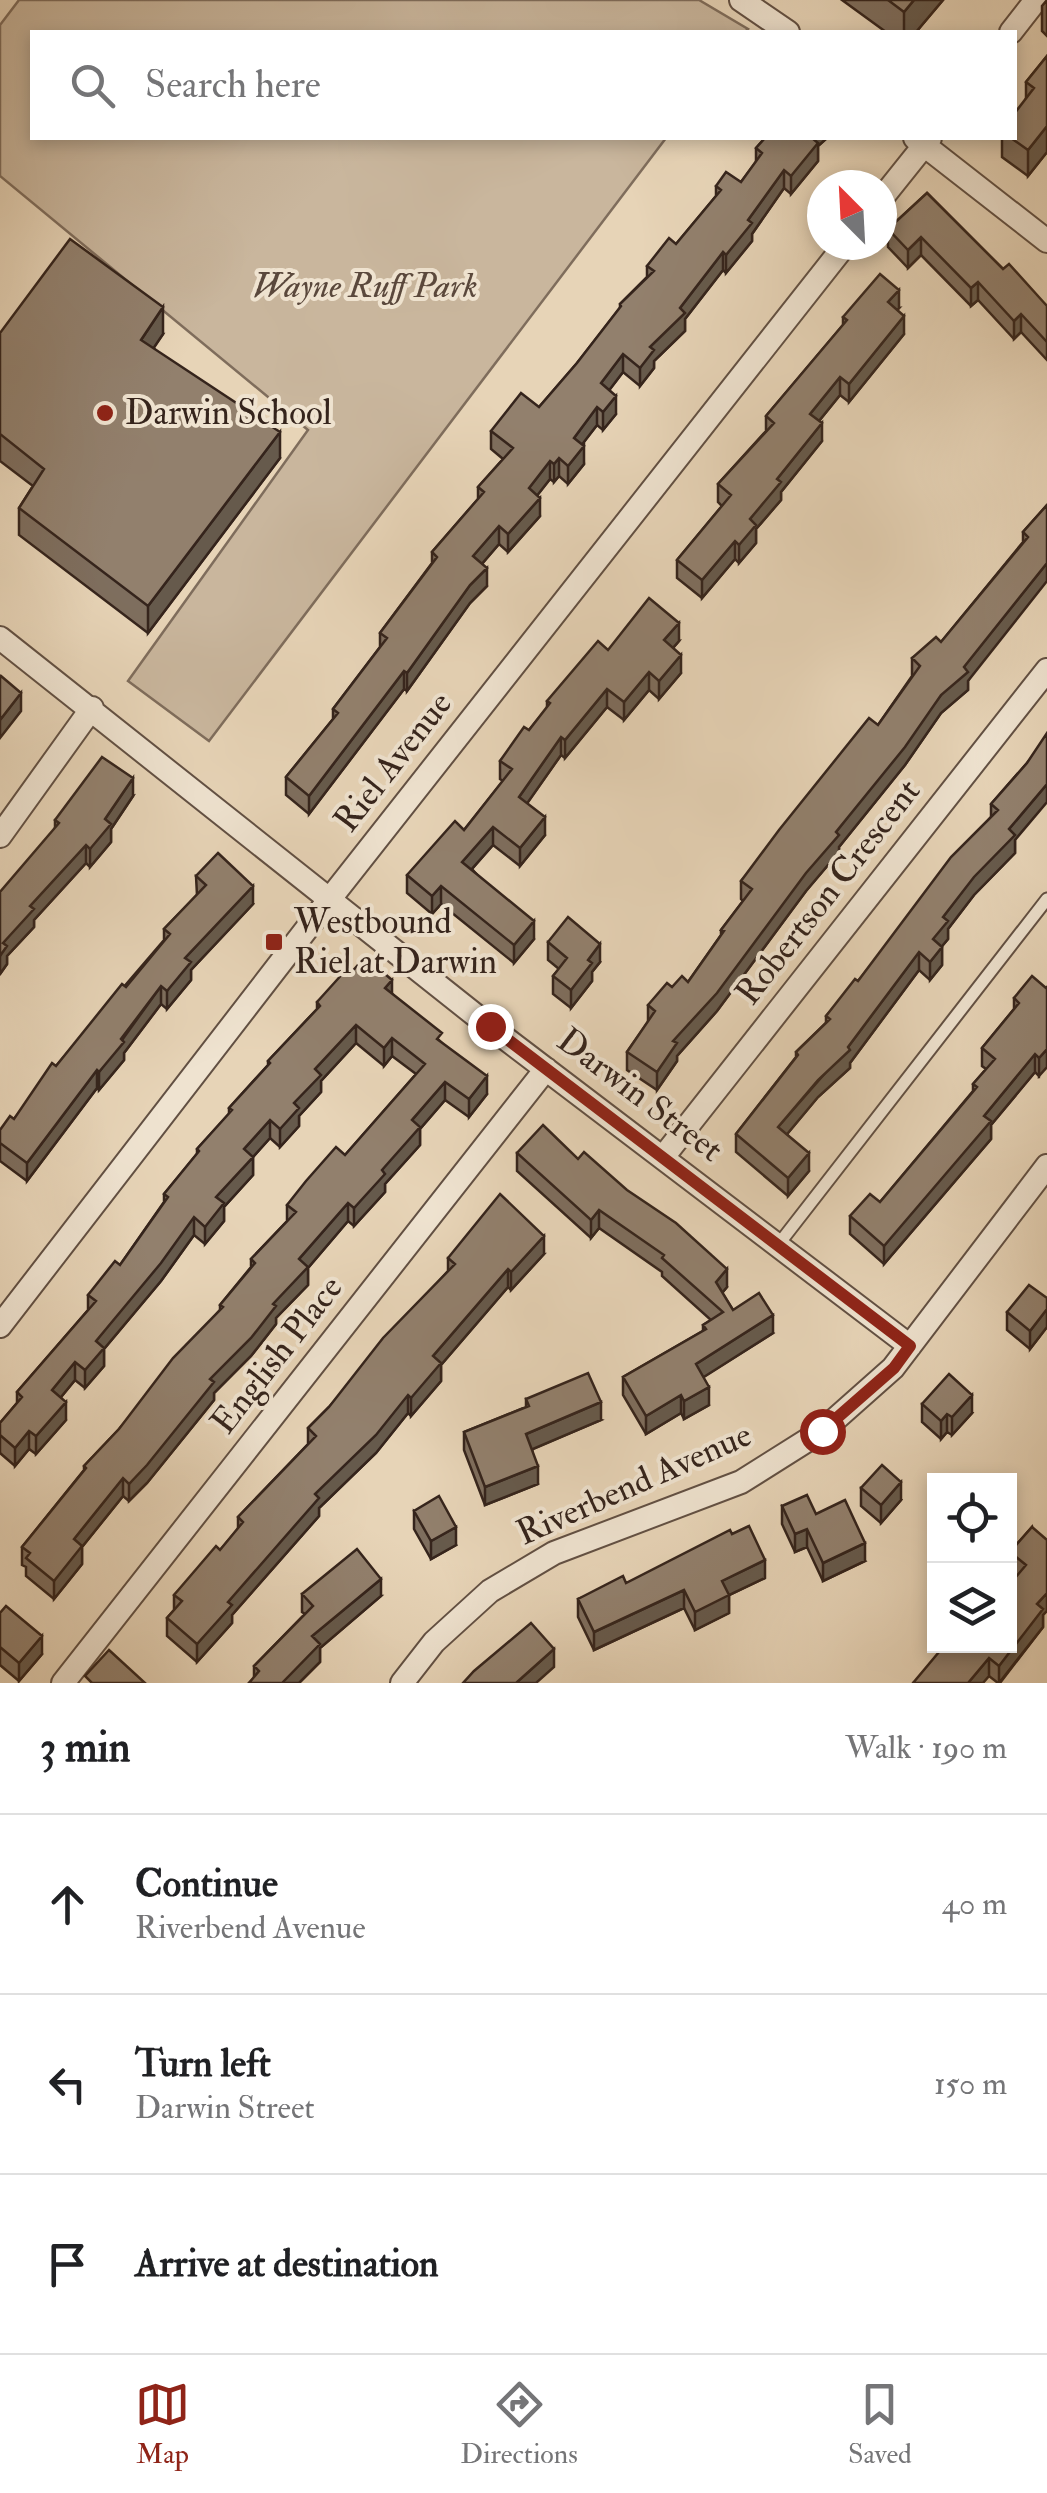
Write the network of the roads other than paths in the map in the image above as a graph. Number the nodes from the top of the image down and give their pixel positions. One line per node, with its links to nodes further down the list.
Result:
1 (741, 0): 3 (street)
2 (1036, 0): 4 (street)
3 (785, 30)
4 (1013, 30)
5 (923, 140): 6 (street); 7 (street)
6 (897, 177)
7 (1047, 241)
8 (833, 260): 14 (street, Riel Avenue)
9 (0, 638): 11 (street, Darwin Street)
10 (1047, 670): 16 (street, Robertson Crescent)
11 (92, 708): 12 (street); 14 (street, Darwin Street)
12 (0, 836)
13 (1047, 899): 18 (lane)
14 (329, 900): 15 (street, Darwin Street); 19 (street, Riel Avenue)
15 (546, 1070): 16 (street, Darwin Street); 21 (street, English Place)
16 (664, 1156): 18 (street, Darwin Street)
17 (1047, 1166): 20 (street, Riverbend Avenue)
18 (778, 1245): 20 (street, Darwin Street)
19 (0, 1326)
20 (910, 1346): 22 (street, Riverbend Avenue)
21 (63, 1683)
22 (402, 1683)

